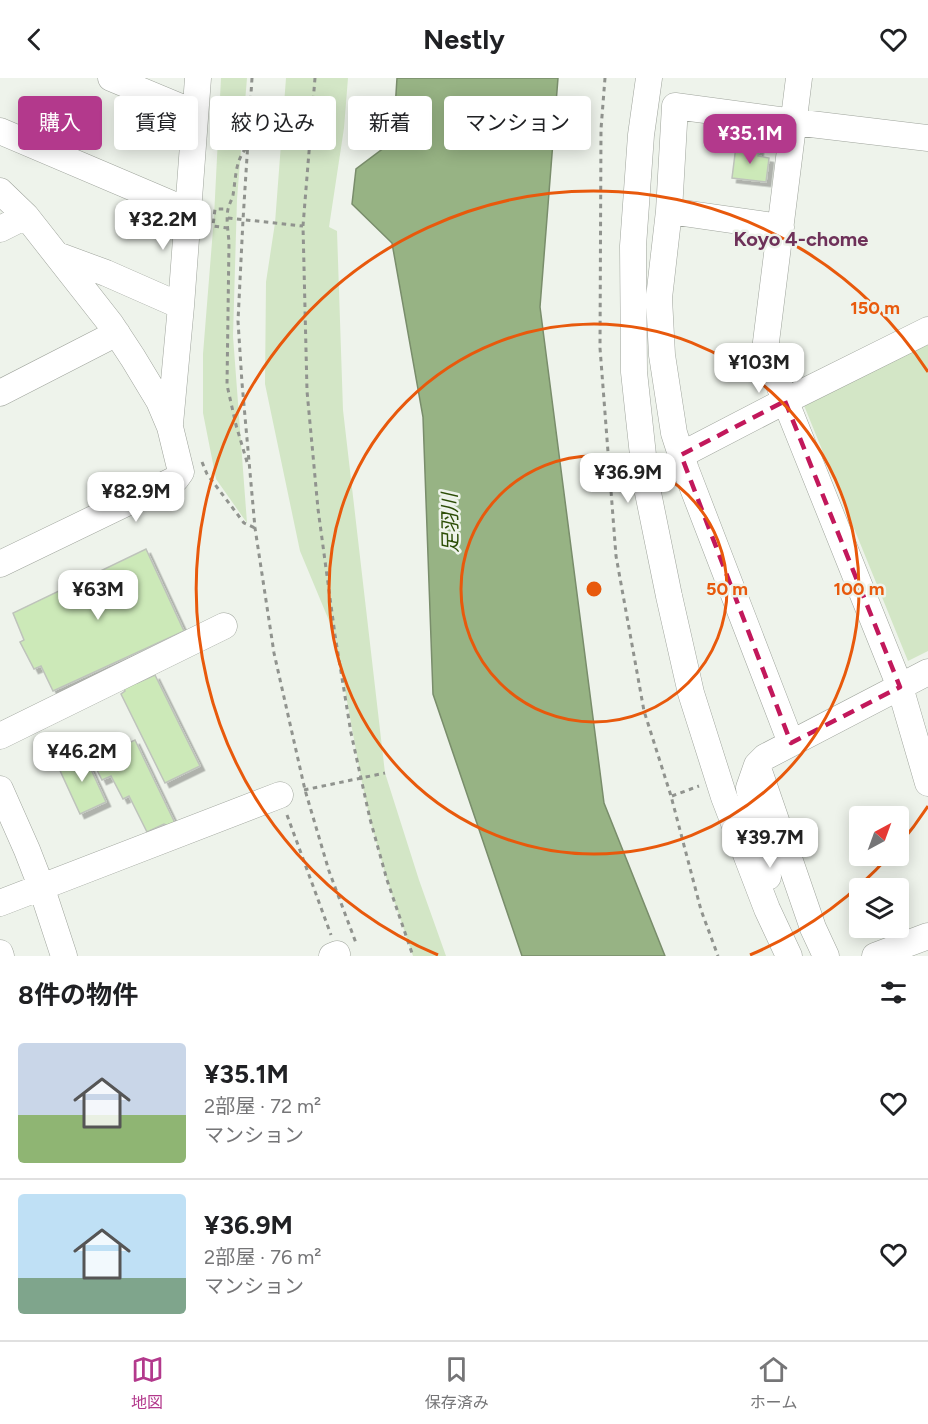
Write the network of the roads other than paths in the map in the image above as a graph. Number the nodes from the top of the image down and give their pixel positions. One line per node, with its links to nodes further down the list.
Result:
1 (111, 78): 5 (street)
2 (198, 78): 6 (street)
3 (649, 78): 21 (street)
4 (799, 78): 7 (street)
5 (154, 96)
6 (196, 96)
7 (794, 122): 9 (street); 13 (street); 15 (street)
8 (0, 131): 12 (street)
9 (928, 138)
10 (192, 150): 12 (street)
11 (0, 190): 14 (street)
12 (188, 211): 18 (street)
13 (669, 211): 15 (street); 25 (street)
14 (26, 216): 16 (street); 17 (street)
15 (781, 226): 23 (street)
16 (0, 229)
17 (57, 255): 18 (street); 20 (street)
18 (181, 306): 24 (street)
19 (928, 330): 23 (street)
20 (117, 333): 22 (street); 24 (street)
21 (634, 357): 25 (street); 38 (street)
22 (0, 393)
23 (785, 401): 25 (street); 29 (street)
24 (170, 427): 26 (street)
25 (677, 444): 31 (street)
26 (0, 564)
27 (224, 626): 30 (street)
28 (928, 672): 29 (street)
29 (900, 687): 31 (street); 33 (street)
30 (0, 736)
31 (791, 743): 32 (street)
32 (757, 765): 38 (street); 42 (street)
33 (928, 783)
34 (0, 789): 36 (street)
35 (292, 792): 36 (street)
36 (42, 886): 37 (street); 40 (street)
37 (0, 903)
38 (767, 909): 41 (street)
39 (928, 936): 43 (street)
40 (64, 956)
41 (789, 956)
42 (826, 956)
43 (875, 956)

